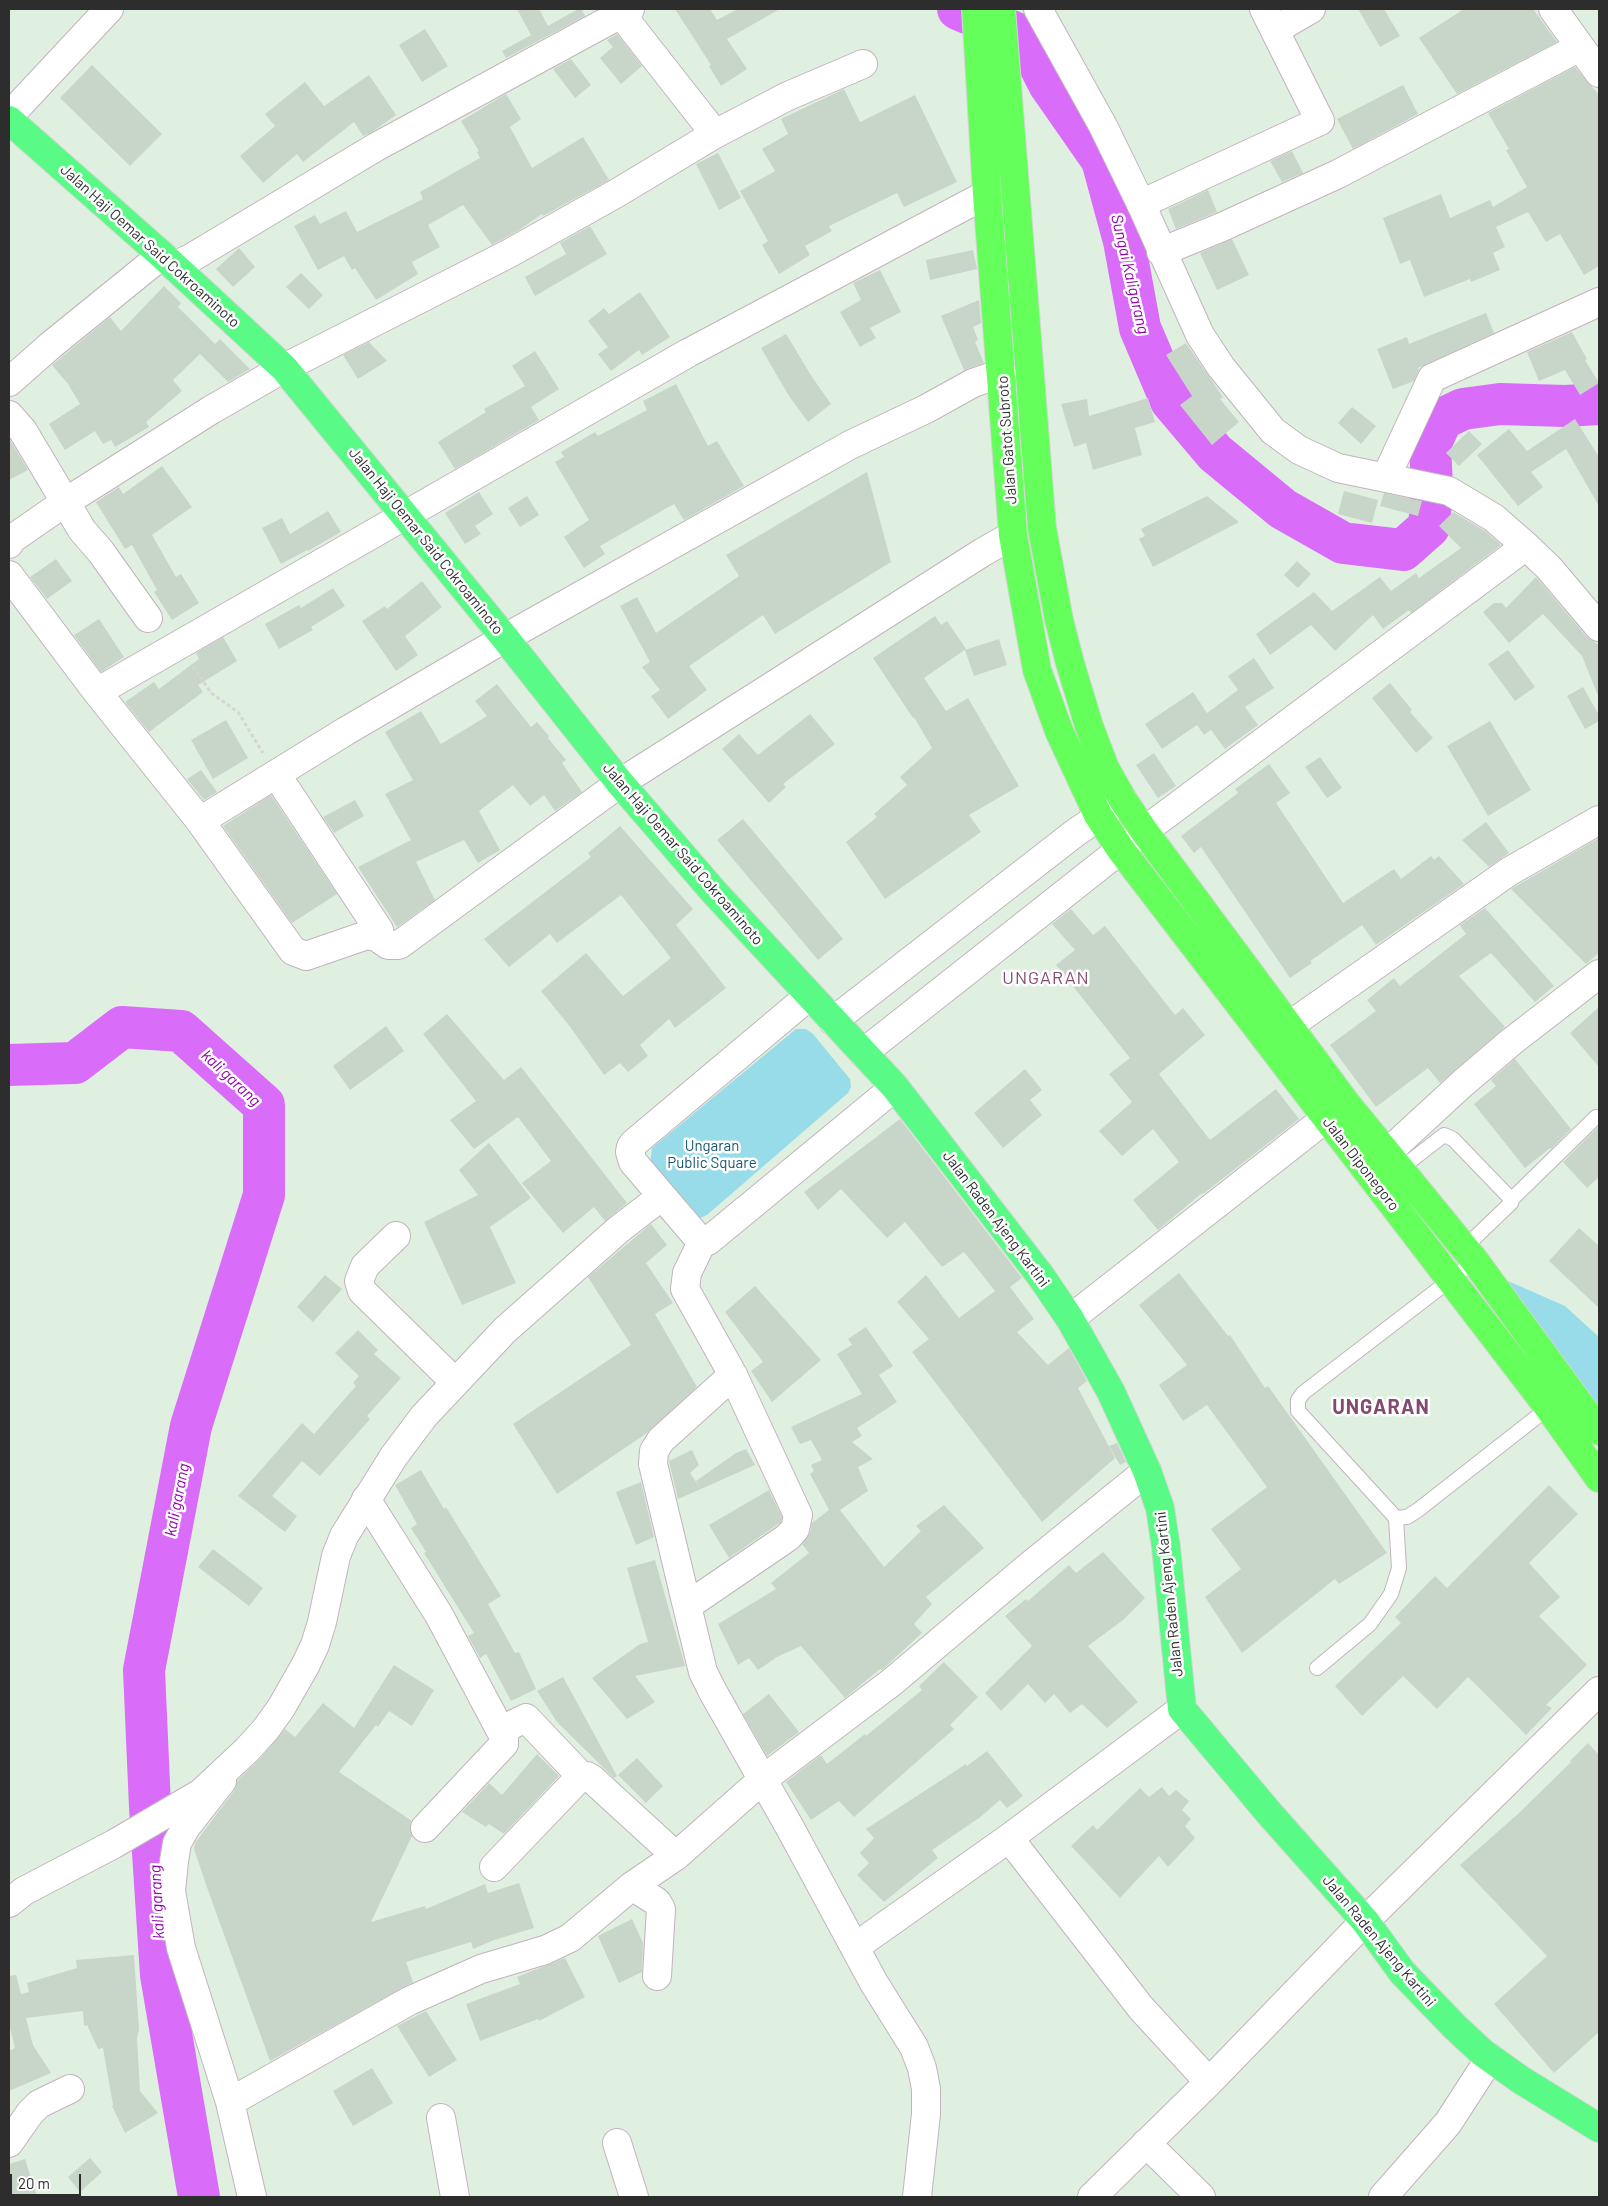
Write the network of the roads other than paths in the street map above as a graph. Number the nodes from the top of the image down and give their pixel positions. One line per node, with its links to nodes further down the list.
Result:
1 (110, 9): 13 (street)
2 (976, 9): 12 (highway, Jalan Gatot Subroto)
3 (1038, 9): 17 (street)
4 (1311, 9): 8 (street)
5 (1553, 9): 9 (street)
6 (623, 11): 15 (street); 19 (street)
7 (1001, 14): 12 (highway, Jalan Gatot Subroto)
8 (1269, 19): 17 (street)
9 (1580, 47): 11 (street); 18 (street)
10 (863, 64): 15 (street)
11 (1599, 73)
12 (994, 90): 16 (highway, Jalan Gatot Subroto); 38 (highway, Jalan Gatot Subroto)
13 (9, 116)
14 (9, 120): 19 (main road, Jalan Haji Oemar Said Cokroaminoto)
15 (715, 134): 21 (street)
16 (987, 194): 22 (highway, Jalan Gatot Subroto); 27 (street)
17 (1141, 204): 18 (street)
18 (1161, 252): 25 (street)
19 (168, 260): 21 (main road, Jalan Haji Oemar Said Cokroaminoto); 23 (street)
20 (1599, 302): 25 (street)
21 (284, 368): 26 (street); 27 (main road, Jalan Haji Oemar Said Cokroaminoto)
22 (1002, 373): 28 (highway, Jalan Gatot Subroto); 34 (street)
23 (9, 382)
24 (9, 415): 26 (street)
25 (1395, 479): 30 (street)
26 (64, 503): 29 (street); 32 (street)
27 (404, 515): 34 (main road, Jalan Haji Oemar Said Cokroaminoto); 35 (street)
28 (1013, 535): 37 (street); 39 (highway, Jalan Gatot Subroto)
29 (9, 544)
30 (1526, 546): 33 (street); 42 (street)
31 (9, 575): 35 (street)
32 (148, 618)
33 (1599, 626)
34 (505, 638): 36 (street); 37 (main road, Jalan Haji Oemar Said Cokroaminoto)
35 (97, 692): 41 (street)
36 (276, 774): 41 (street); 45 (street)
37 (620, 783): 45 (street); 48 (main road, Jalan Haji Oemar Said Cokroaminoto)
38 (1123, 800): 39 (street); 42 (highway, Jalan Gatot Subroto)
39 (1098, 816): 43 (highway, Jalan Gatot Subroto); 44 (street)
40 (1599, 820): 50 (street)
41 (200, 821): 45 (street)
42 (1144, 831): 43 (street); 50 (highway, Jalan Diponegoro)
43 (1121, 850): 46 (street); 54 (highway, Jalan Diponegoro)
44 (973, 911): 46 (street); 49 (street)
45 (381, 940)
46 (1000, 943): 51 (street)
47 (1599, 974): 55 (street)
48 (809, 996): 49 (main road, Jalan Raden Ajeng Kartini); 56 (street)
49 (833, 1021): 51 (main road, Jalan Raden Ajeng Kartini)
50 (1290, 1025): 55 (highway, Jalan Diponegoro)
51 (863, 1053): 52 (main road, Jalan Raden Ajeng Kartini)
52 (895, 1087): 59 (street); 62 (main road, Jalan Raden Ajeng Kartini)
53 (1596, 1117): 57 (lane)
54 (1326, 1119): 61 (highway, Jalan Diponegoro); 62 (street)
55 (1393, 1161): 57 (lane); 60 (highway, Jalan Diponegoro)
56 (662, 1196): 59 (street); 64 (street)
57 (1511, 1200): 60 (lane)
58 (396, 1236): 64 (street)
59 (702, 1242): 63 (street)
60 (1470, 1255): 61 (lane); 65 (highway, Jalan Diponegoro)
61 (1451, 1281): 66 (highway, Jalan Diponegoro); 71 (lane)
62 (1070, 1319): 68 (main road, Jalan Raden Ajeng Kartini)
63 (733, 1375): 72 (street); 72 (street)
64 (455, 1382): 70 (street)
65 (1572, 1393): 66 (lane); 67 (highway, Jalan Diponegoro)
66 (1549, 1408): 69 (highway, Jalan Diponegoro); 71 (lane)
67 (1599, 1431)
68 (1147, 1471): 75 (main road, Jalan Raden Ajeng Kartini); 79 (street)
69 (1599, 1478)
70 (366, 1499): 76 (street); 77 (street)
71 (1396, 1518): 73 (lane)
72 (687, 1606): 79 (street)
73 (1318, 1668)
74 (1599, 1691): 86 (street)
75 (1182, 1709): 81 (street); 86 (main road, Jalan Raden Ajeng Kartini)
76 (501, 1730): 78 (street); 80 (street)
77 (247, 1750): 85 (street); 92 (street)
78 (582, 1776): 82 (street); 83 (street)
79 (762, 1780): 82 (street); 87 (street)
80 (425, 1828)
81 (1009, 1838): 87 (street); 90 (street)
82 (676, 1856): 84 (street)
83 (494, 1867)
84 (632, 1886): 88 (street); 92 (street)
85 (9, 1903)
86 (1365, 1921): 89 (main road, Jalan Raden Ajeng Kartini); 90 (street)
87 (855, 1947): 101 (street)
88 (657, 1976)
89 (1490, 2058): 94 (main road, Jalan Raden Ajeng Kartini); 104 (street)
90 (1209, 2082): 96 (street)
91 (70, 2089): 97 (street)
92 (230, 2102): 98 (street)
93 (441, 2118): 99 (street)
94 (1599, 2128)
95 (617, 2143): 100 (street)
96 (1146, 2143): 102 (street); 103 (street)
97 (9, 2144)
98 (252, 2197)
99 (455, 2197)
100 (634, 2197)
101 (917, 2197)
102 (1092, 2197)
103 (1200, 2197)
104 (1383, 2197)

